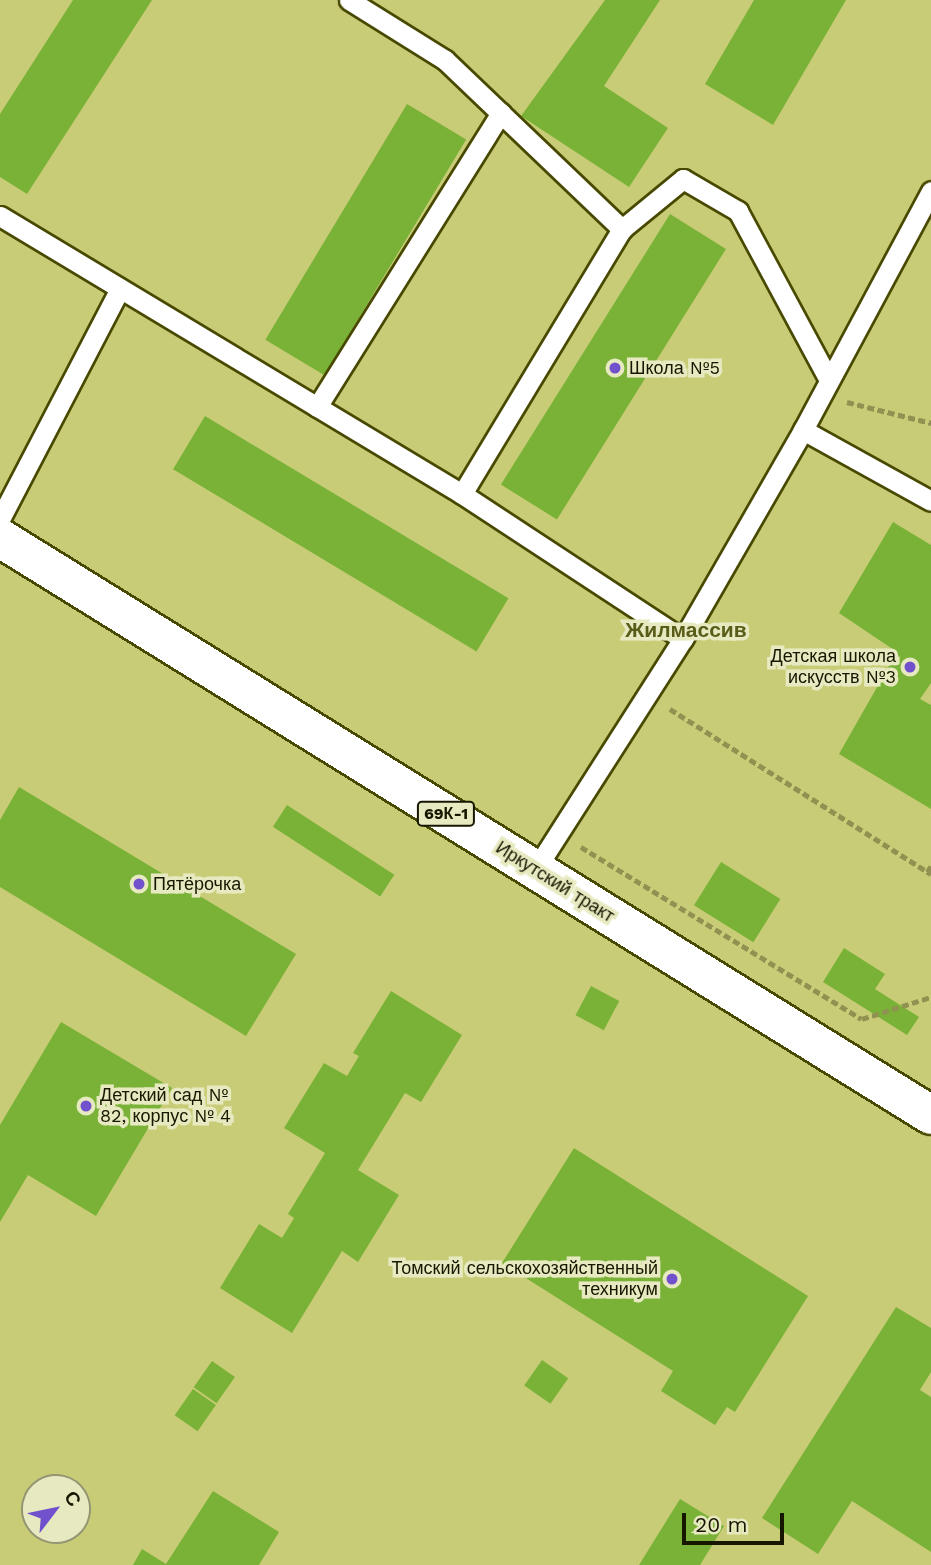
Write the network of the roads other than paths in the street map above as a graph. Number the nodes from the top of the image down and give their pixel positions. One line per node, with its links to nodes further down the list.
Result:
1 (349, 0): 2 (lane)
2 (501, 113): 5 (lane); 8 (lane)
3 (931, 191): 7 (lane)
4 (0, 216): 6 (lane)
5 (622, 229): 7 (lane); 10 (lane)
6 (120, 288): 8 (lane); 12 (lane)
7 (828, 378): 9 (lane)
8 (317, 407): 10 (lane)
9 (803, 430): 11 (lane); 14 (lane)
10 (462, 494): 14 (lane)
11 (931, 501)
12 (0, 519)
13 (0, 538): 15 (main road, Иркутский тракт / 69К-1)
14 (683, 639): 15 (lane)
15 (535, 870): 16 (main road, Иркутский тракт / 69К-1)
16 (931, 1115)

